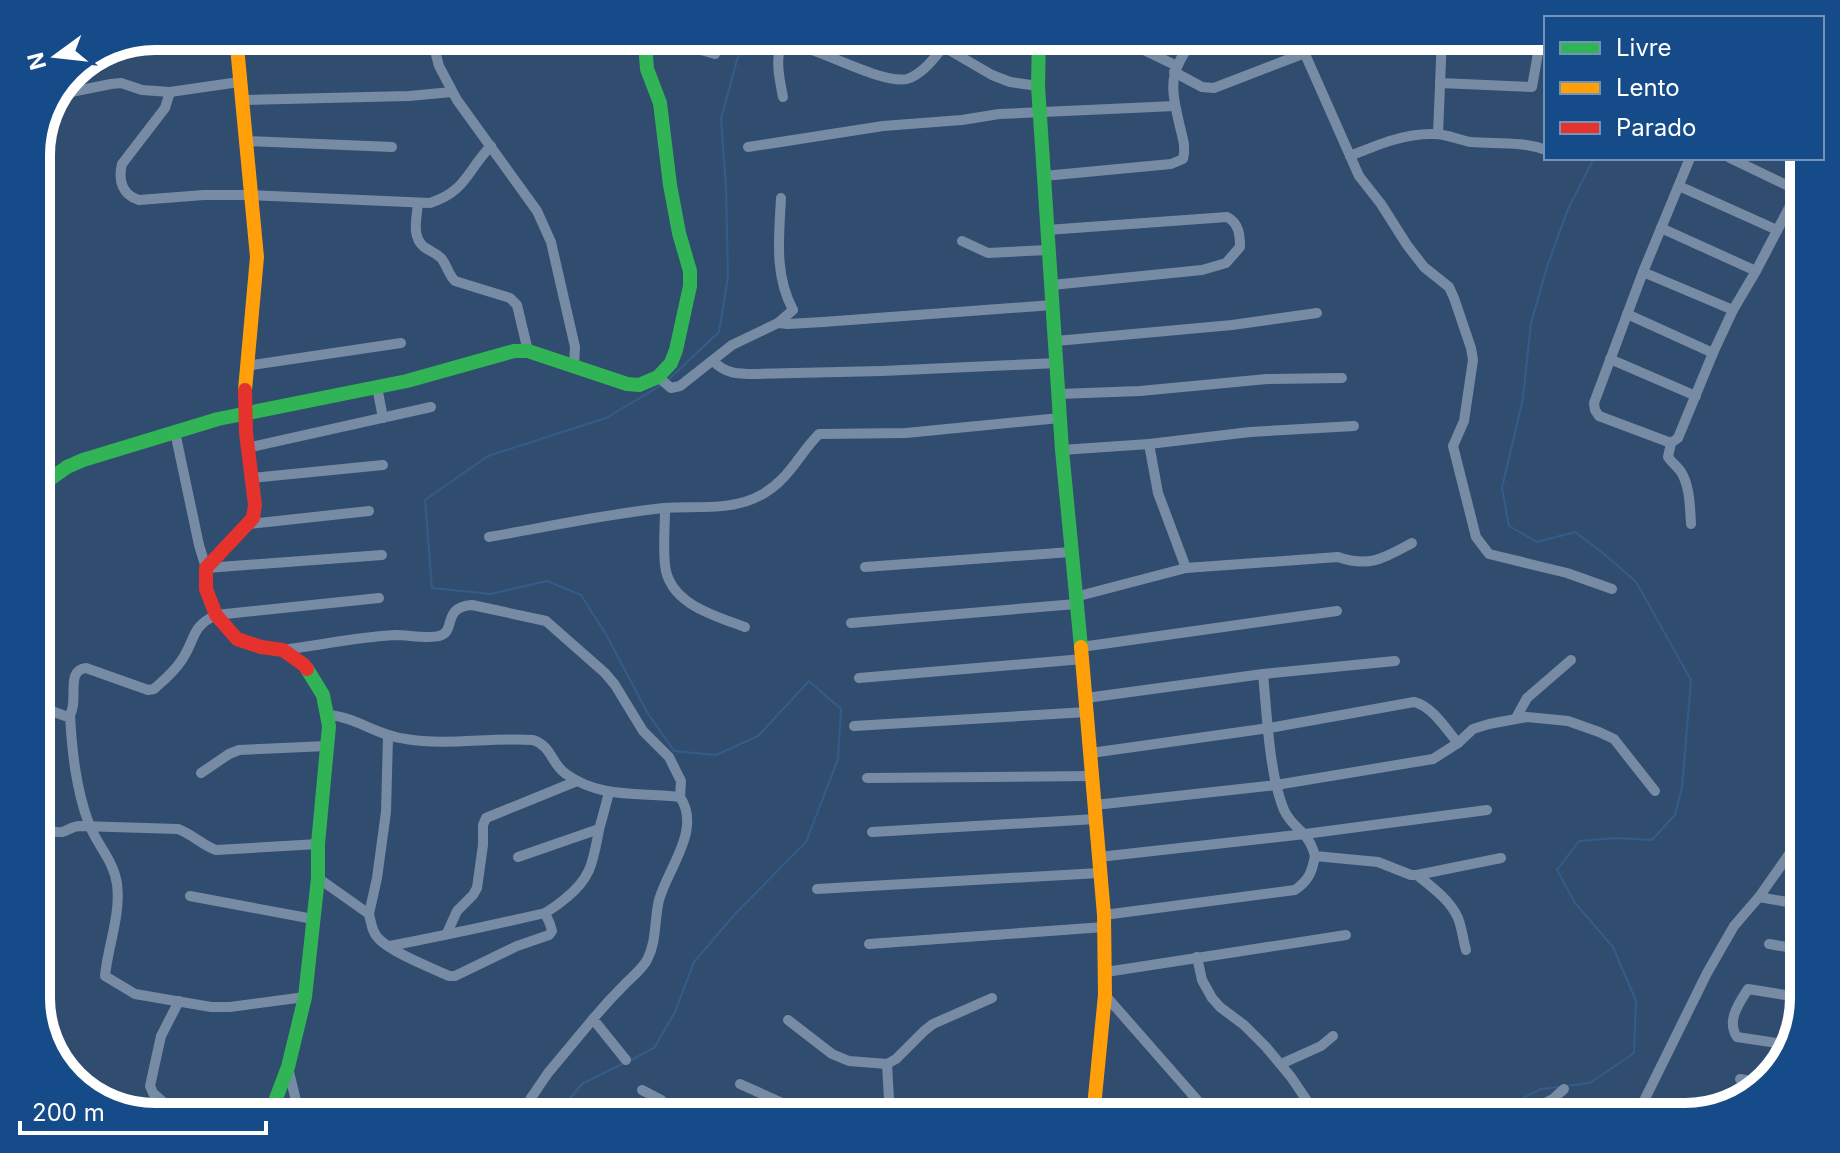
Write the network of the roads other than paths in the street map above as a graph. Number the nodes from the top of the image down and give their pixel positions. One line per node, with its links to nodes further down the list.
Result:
1 (237, 50): 18 (street)
2 (434, 50): 23 (street)
3 (646, 50): 66 (street)
4 (701, 50): 16 (street)
5 (780, 50): 24 (street)
6 (811, 50): 7 (street)
7 (941, 50)
8 (951, 50): 20 (street)
9 (1038, 50): 20 (street)
10 (1141, 50): 17 (street)
11 (1188, 50): 17 (street)
12 (1304, 50): 15 (street)
13 (1441, 50): 19 (street)
14 (1539, 50): 19 (street)
15 (1305, 53): 17 (street); 34 (street)
16 (715, 54)
17 (1176, 69): 26 (street)
18 (239, 82): 22 (street); 25 (street)
19 (1440, 83): 28 (street)
20 (1038, 86): 27 (street)
21 (96, 87): 22 (street)
22 (170, 92): 40 (street)
23 (452, 92): 25 (street); 30 (street)
24 (783, 97)
25 (241, 100): 29 (street)
26 (1175, 106): 27 (street); 37 (street)
27 (1039, 113): 32 (street); 37 (street)
28 (1438, 134): 33 (street); 34 (street)
29 (246, 141): 31 (street); 40 (street)
30 (491, 146): 42 (street); 65 (street)
31 (392, 147)
32 (748, 147)
33 (1544, 149)
34 (1350, 156): 95 (street)
35 (1689, 160): 38 (street)
36 (1734, 160): 39 (street)
37 (1044, 176): 45 (street)
38 (1679, 186): 44 (street); 46 (street)
39 (1790, 187)
40 (250, 195): 42 (street); 64 (street)
41 (781, 198): 56 (street)
42 (418, 203): 59 (street)
43 (1790, 206): 46 (street)
44 (1661, 228): 49 (street); 50 (street)
45 (1047, 230): 48 (street); 51 (street)
46 (1777, 230): 49 (street)
47 (962, 241): 48 (street)
48 (1048, 250): 51 (street)
49 (1756, 271): 53 (street)
50 (1643, 272): 53 (street); 55 (street)
51 (1052, 285): 52 (street)
52 (1053, 305): 56 (street); 57 (street)
53 (1733, 310): 60 (street)
54 (1317, 313): 57 (street)
55 (1627, 314): 60 (street); 61 (street)
56 (778, 323): 62 (street)
57 (1056, 341): 63 (street)
58 (401, 343): 64 (street)
59 (528, 351): 65 (street); 68 (street)
60 (1713, 353): 70 (street)
61 (1610, 359): 70 (street); 77 (street)
62 (713, 361): 63 (street); 66 (street)
63 (1057, 363): 69 (street)
64 (246, 366): 72 (street)
65 (574, 366): 66 (street)
66 (658, 377)
67 (1342, 378): 69 (street)
68 (377, 387): 72 (street); 73 (street)
69 (1059, 394): 74 (street)
70 (1696, 396): 77 (street)
71 (431, 407): 73 (street)
72 (245, 413): 76 (street); 79 (street)
73 (383, 418): 79 (street)
74 (1060, 418): 80 (street); 84 (street)
75 (1354, 426): 78 (street)
76 (175, 432): 83 (street); 93 (street)
77 (1671, 443): 87 (street)
78 (1149, 444): 80 (street); 94 (street)
79 (247, 448): 82 (street)
80 (1062, 450): 90 (street)
81 (383, 465): 82 (street)
82 (252, 478): 86 (street)
83 (50, 479)
84 (665, 508): 88 (street); 101 (street)
85 (369, 511): 86 (street)
86 (249, 524): 93 (street)
87 (1691, 524)
88 (489, 537)
89 (1412, 543): 94 (street)
90 (1071, 552): 92 (street); 97 (street)
91 (382, 555): 93 (street)
92 (865, 567)
93 (206, 568): 99 (street)
94 (1186, 568): 97 (street)
95 (1612, 589)
96 (379, 598): 99 (street)
97 (1076, 601): 100 (street); 103 (street)
98 (1337, 611): 103 (street)
99 (216, 615): 102 (street); 110 (street)
100 (851, 623)
101 (745, 627)
102 (283, 650): 111 (street); 126 (street)
103 (1082, 653): 107 (street); 108 (street)
104 (1571, 660): 112 (street)
105 (1395, 661): 106 (street)
106 (1263, 674): 108 (street); 114 (street)
107 (859, 678)
108 (1087, 705): 113 (street); 118 (street)
109 (50, 710): 110 (street)
110 (70, 715): 129 (street)
111 (328, 715): 115 (street); 117 (street)
112 (1516, 718): 116 (street); 124 (street)
113 (854, 726)
114 (1269, 728): 116 (street); 118 (street); 123 (street)
115 (388, 737): 122 (street); 148 (street)
116 (1458, 743): 123 (street)
117 (327, 746): 119 (street); 134 (street)
118 (1091, 753): 120 (street)
119 (201, 773)
120 (1092, 776): 121 (street); 128 (street)
121 (867, 778)
122 (577, 781): 125 (street); 151 (street)
123 (1276, 785): 128 (street); 133 (street)
124 (1655, 791)
125 (609, 792): 126 (street); 130 (street)
126 (680, 797): 165 (street)
127 (1487, 810): 133 (street)
128 (1096, 812): 132 (street); 137 (street)
129 (90, 827): 131 (street); 134 (street); 164 (street)
130 (599, 829): 136 (street); 147 (street)
131 (50, 830)
132 (872, 832)
133 (1305, 834): 135 (street); 137 (street)
134 (318, 844): 142 (street)
135 (1315, 856): 141 (street); 150 (street)
136 (518, 857)
137 (1099, 857): 140 (street)
138 (1501, 858): 141 (street)
139 (1790, 860): 145 (street)
140 (1099, 873): 143 (street); 150 (street)
141 (1417, 875): 157 (street)
142 (318, 878): 148 (street); 149 (street)
143 (817, 889)
144 (190, 896): 149 (street)
145 (1759, 897): 146 (street); 189 (street)
146 (1790, 903)
147 (545, 913): 151 (street); 155 (street)
148 (369, 914): 155 (street)
149 (313, 919): 162 (street)
150 (1104, 921): 153 (street); 159 (street)
151 (447, 933): 155 (street)
152 (1346, 935): 158 (street)
153 (869, 944)
154 (1769, 944): 156 (street)
155 (390, 946)
156 (1790, 948)
157 (1466, 950)
158 (1197, 957): 159 (street); 171 (street)
159 (1106, 972): 160 (street)
160 (1105, 995): 185 (street); 186 (street)
161 (1790, 996): 168 (street)
162 (305, 997): 164 (street); 172 (street)
163 (992, 998): 170 (street)
164 (179, 1001): 178 (street)
165 (593, 1019): 169 (street); 181 (street)
166 (788, 1020): 170 (street)
167 (1333, 1036): 171 (street)
168 (1779, 1043)
169 (626, 1060)
170 (887, 1064): 184 (street)
171 (1281, 1064): 187 (street)
172 (288, 1067): 179 (street); 180 (street)
173 (1740, 1079): 174 (street)
174 (1749, 1081)
175 (740, 1084): 183 (street)
176 (1564, 1089): 188 (street)
177 (642, 1090): 182 (street)
178 (164, 1103)
179 (274, 1103)
180 (297, 1103)
181 (528, 1103)
182 (664, 1103)
183 (782, 1103)
184 (889, 1103)
185 (1094, 1103)
186 (1200, 1103)
187 (1308, 1103)
188 (1545, 1103)
189 (1643, 1103)

